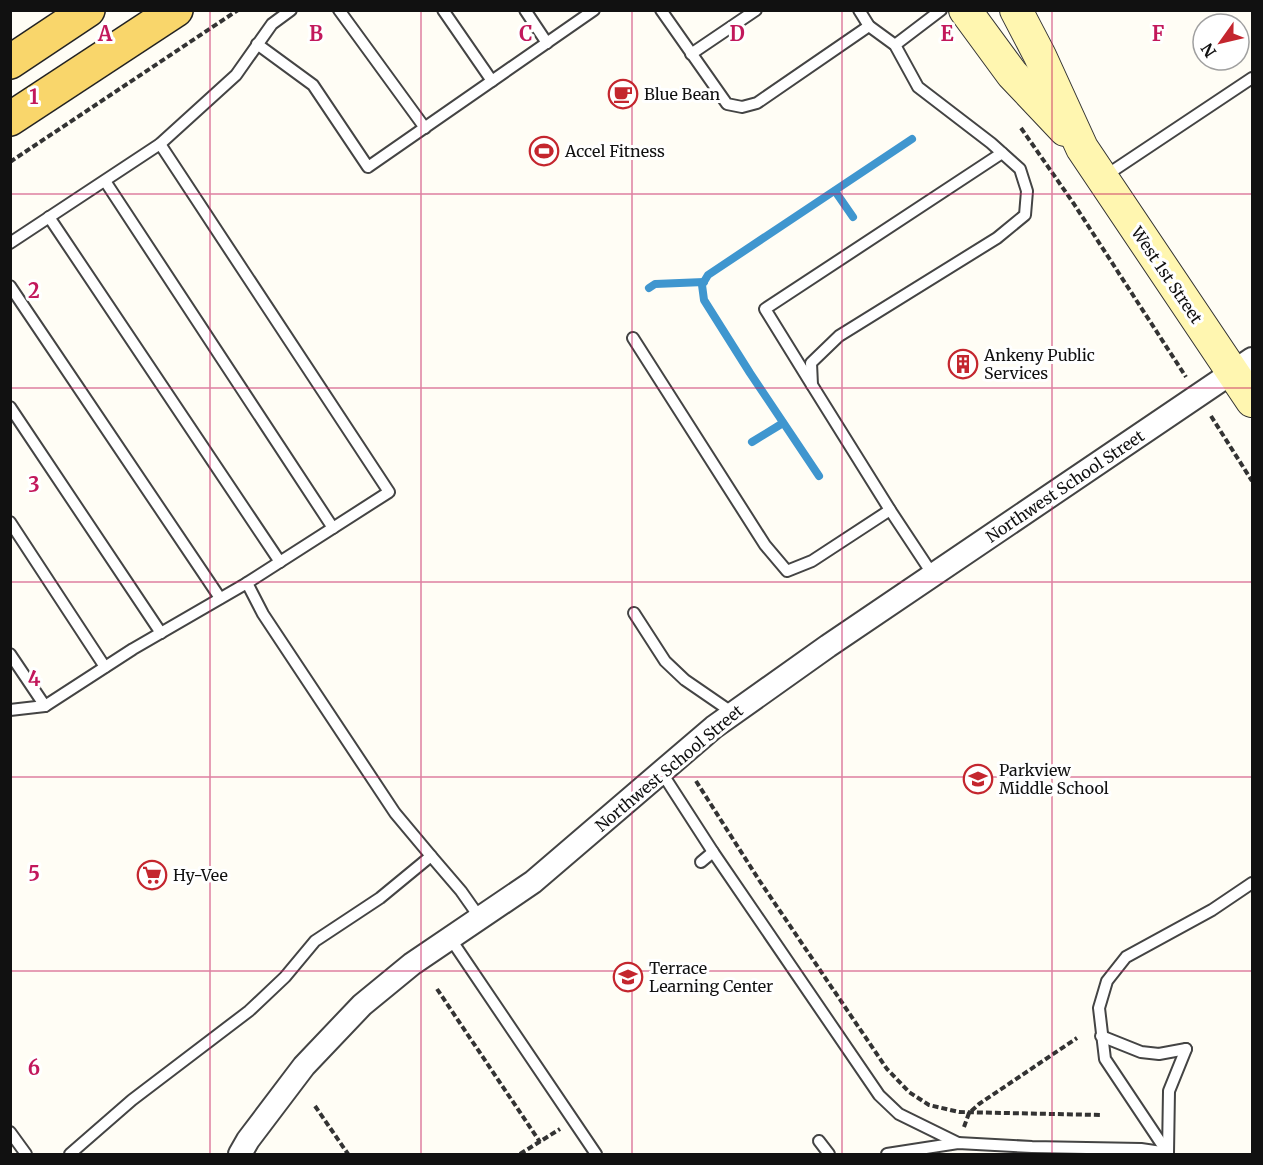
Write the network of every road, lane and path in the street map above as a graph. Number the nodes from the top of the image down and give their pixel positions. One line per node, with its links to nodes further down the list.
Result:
1 (88, 10): 20 (main road)
2 (176, 10): 23 (main road)
3 (238, 10): 29 (path)
4 (291, 10): 17 (lane)
5 (339, 10): 25 (lane)
6 (443, 10): 22 (lane)
7 (525, 10): 16 (lane)
8 (594, 10): 16 (lane)
9 (661, 10): 19 (lane)
10 (756, 10): 19 (lane)
11 (859, 10): 15 (lane)
12 (940, 10): 18 (lane)
13 (965, 10): 27 (main road, West 1st Street)
14 (1016, 10): 27 (main road, West 1st Street)
15 (869, 26): 18 (lane); 19 (lane)
16 (547, 43): 22 (lane)
17 (257, 44): 25 (lane); 26 (lane)
18 (895, 45): 28 (lane)
19 (691, 54)
20 (10, 62)
21 (1252, 78): 30 (lane)
22 (492, 81): 25 (lane)
23 (10, 119)
24 (1018, 124): 38 (path)
25 (425, 128)
26 (160, 144): 31 (lane); 44 (lane)
27 (1082, 148): 30 (main road, West 1st Street)
28 (1002, 153): 37 (lane); 37 (lane)
29 (10, 162)
30 (1101, 178): 36 (main road, West 1st Street)
31 (105, 181): 32 (lane); 44 (lane)
32 (49, 217): 33 (lane); 45 (lane)
33 (10, 243)
34 (10, 286): 48 (lane)
35 (633, 338): 42 (lane)
36 (1243, 366): 38 (street, Northwest School Street); 39 (main road, West 1st Street)
37 (812, 385): 42 (lane)
38 (1198, 396): 41 (path); 46 (street, Northwest School Street)
39 (1252, 401)
40 (10, 407): 50 (lane)
41 (1252, 481)
42 (890, 510): 46 (lane)
43 (10, 522): 52 (lane)
44 (333, 528): 45 (lane)
45 (280, 562): 47 (lane)
46 (933, 575): 55 (street, Northwest School Street)
47 (247, 584): 48 (lane); 59 (lane)
48 (220, 598): 50 (lane)
49 (634, 613): 55 (lane)
50 (160, 633): 52 (lane)
51 (10, 654): 53 (lane)
52 (105, 667): 53 (lane)
53 (45, 706): 54 (lane)
54 (10, 710)
55 (733, 713): 56 (street, Northwest School Street)
56 (662, 773): 58 (lane); 62 (street, Northwest School Street)
57 (696, 781): 68 (path)
58 (713, 852): 60 (lane); 74 (lane)
59 (431, 856): 62 (lane); 77 (lane)
60 (701, 862)
61 (1252, 883): 65 (lane)
62 (480, 918): 63 (street, Northwest School Street)
63 (450, 938): 70 (lane); 78 (street, Northwest School Street)
64 (438, 989): 73 (path)
65 (1101, 1036): 75 (lane); 75 (lane)
66 (1077, 1038): 68 (path)
67 (315, 1106): 79 (path)
68 (969, 1113): 69 (path); 74 (path)
69 (1101, 1115)
70 (575, 1122): 73 (path); 81 (lane)
71 (10, 1131): 76 (lane)
72 (819, 1141): 82 (lane)
73 (540, 1142): 80 (path)
74 (958, 1143): 75 (lane); 83 (lane)
75 (1169, 1154)
76 (26, 1155)
77 (70, 1155)
78 (240, 1155)
79 (348, 1155)
80 (520, 1155)
81 (596, 1155)
82 (829, 1155)
83 (887, 1155)

